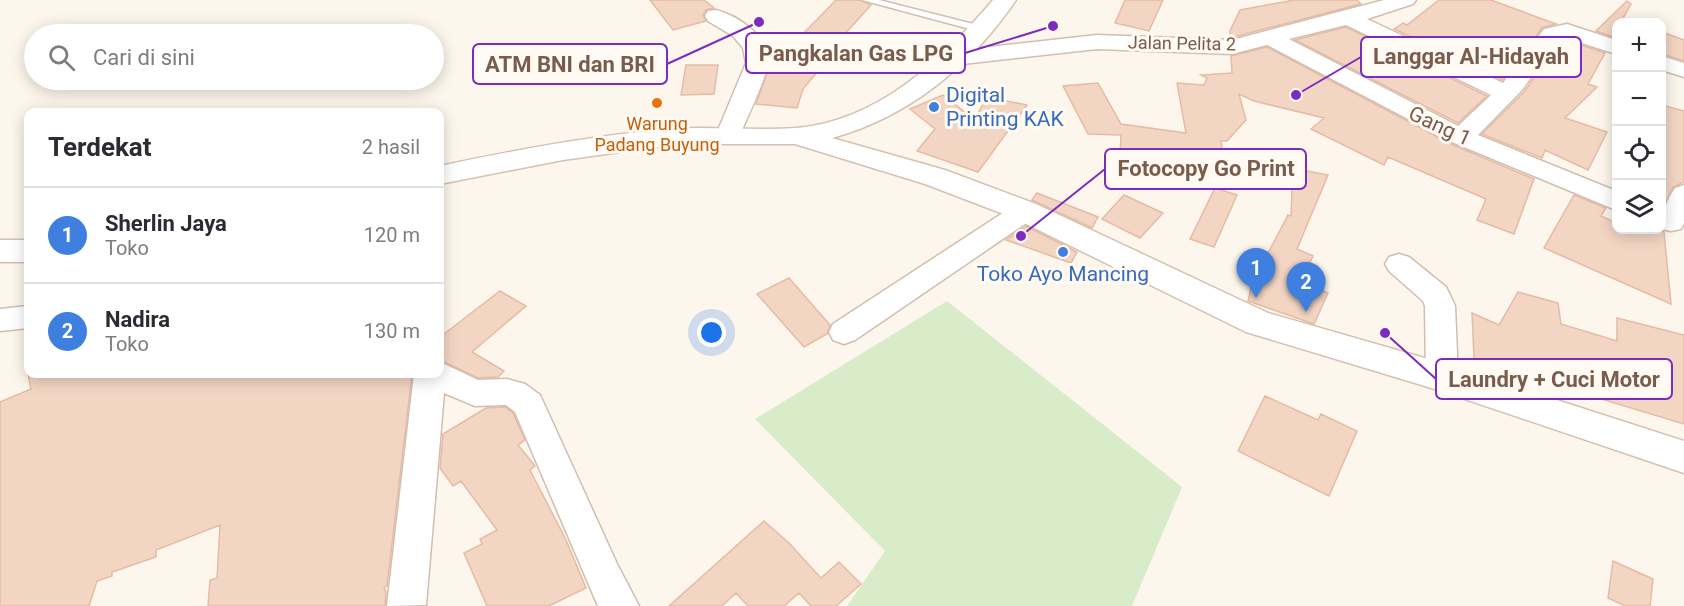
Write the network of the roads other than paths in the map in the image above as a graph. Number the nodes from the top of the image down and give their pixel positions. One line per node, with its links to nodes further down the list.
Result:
1 (867, 0): 6 (lane)
2 (1005, 0): 6 (main road)
3 (1406, 0): 5 (street, Jalan Pelita 2)
4 (717, 16): 14 (street)
5 (1348, 18): 7 (street, Jalan Pelita 2); 12 (street)
6 (981, 29): 9 (main road)
7 (1270, 38): 9 (street, Jalan Pelita 2); 16 (street, Gang 1)
8 (1612, 46): 12 (street)
9 (954, 58): 13 (main road)
10 (1666, 64): 11 (street)
11 (1684, 70)
12 (1506, 93): 16 (street)
13 (884, 110): 15 (main road); 17 (main road)
14 (728, 135): 15 (main road); 18 (main road)
15 (796, 136): 17 (main road)
16 (1461, 137): 20 (street, Gang 1)
17 (902, 166): 21 (main road)
18 (444, 174)
19 (1684, 194): 22 (street)
20 (1612, 199)
21 (1025, 211): 28 (street); 30 (main road)
22 (1672, 222)
23 (0, 251): 24 (main road)
24 (24, 251)
25 (1399, 264): 30 (street)
26 (24, 317): 27 (street)
27 (0, 320)
28 (843, 332)
29 (444, 377): 34 (street)
30 (1442, 377): 32 (main road)
31 (430, 378): 33 (street)
32 (1684, 457)
33 (406, 605)
34 (620, 606)

